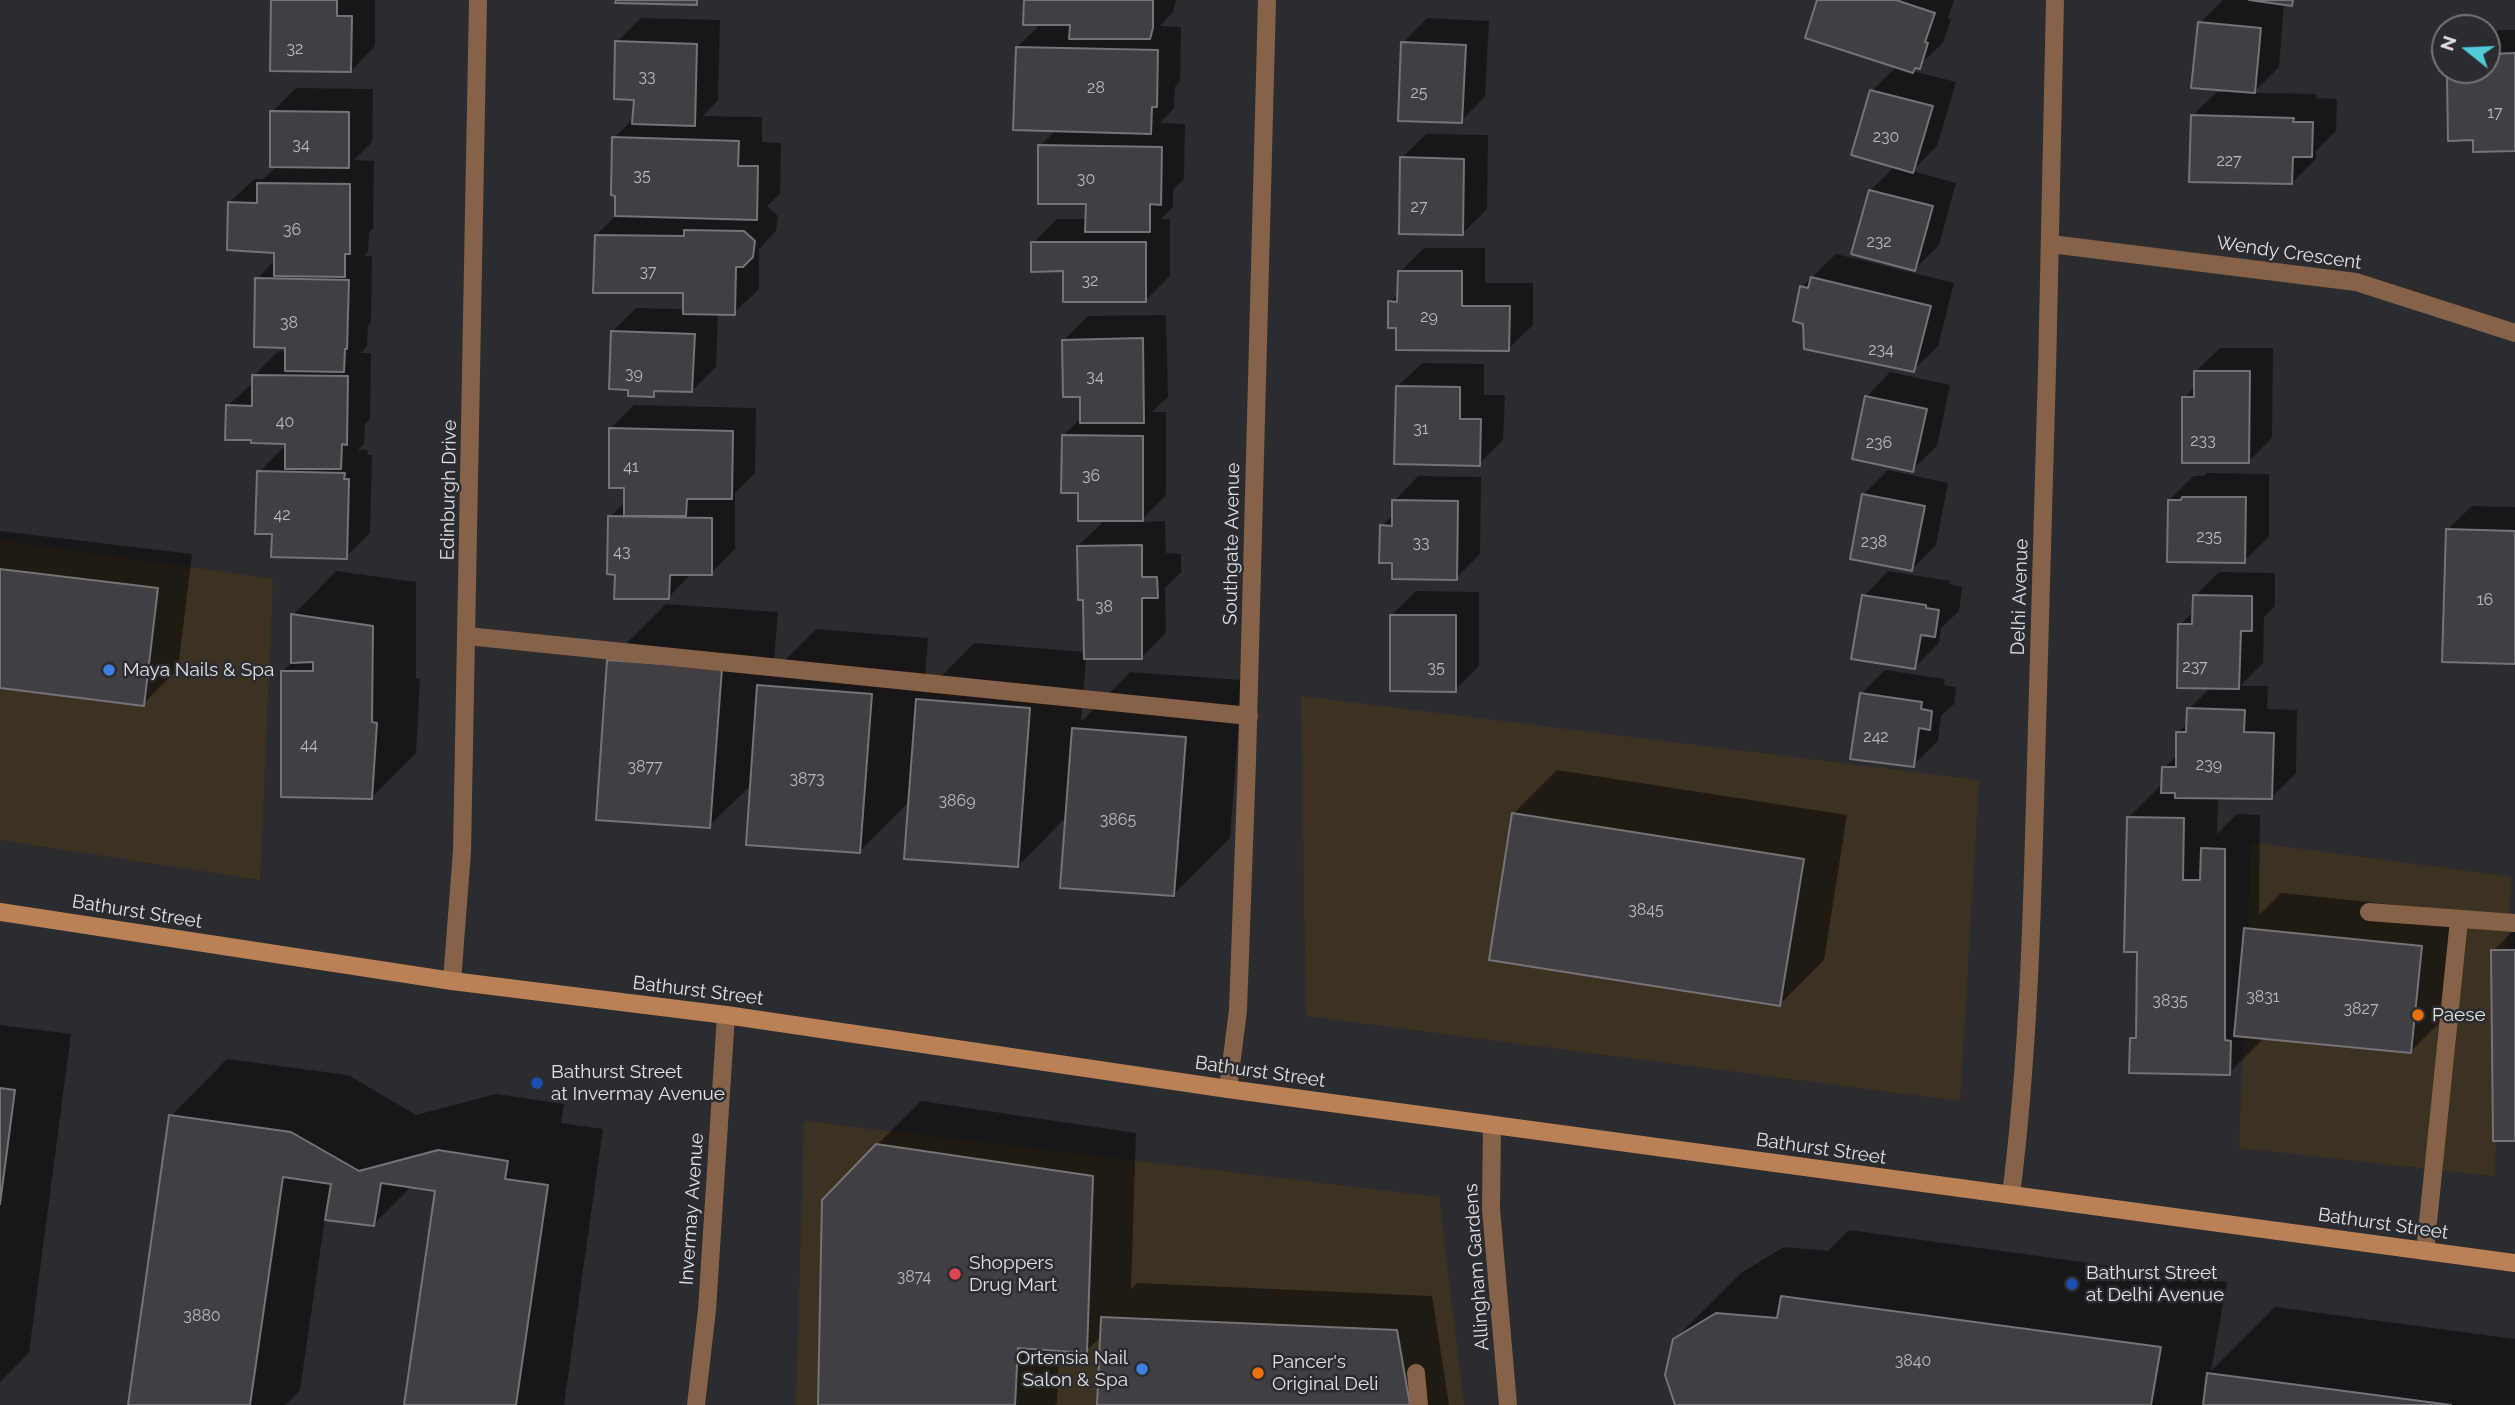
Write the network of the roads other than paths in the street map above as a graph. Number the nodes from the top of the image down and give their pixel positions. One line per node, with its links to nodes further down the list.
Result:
1 (478, 0): 6 (street, Edinburgh Drive)
2 (1267, 0): 7 (street, Southgate Avenue)
3 (2054, 0): 4 (street, Delhi Avenue)
4 (2051, 244): 5 (street, Wendy Crescent); 16 (street, Delhi Avenue)
5 (2515, 333)
6 (467, 636): 7 (street); 12 (street, Edinburgh Drive)
7 (1249, 716): 14 (street, Southgate Avenue)
8 (0, 912): 12 (main road, Bathurst Street)
9 (2368, 912): 10 (street)
10 (2459, 920): 11 (street); 17 (street)
11 (2515, 923)
12 (452, 981): 13 (main road, Bathurst Street)
13 (726, 1015): 14 (main road, Bathurst Street); 20 (street, Invermay Avenue)
14 (1228, 1089): 15 (main road, Bathurst Street)
15 (1492, 1125): 16 (main road, Bathurst Street); 22 (street, Allingham Gardens)
16 (2011, 1195): 17 (main road, Bathurst Street)
17 (2425, 1251): 18 (main road, Bathurst Street)
18 (2515, 1263)
19 (1416, 1373): 21 (street)
20 (695, 1405)
21 (1419, 1405)
22 (1508, 1405)

